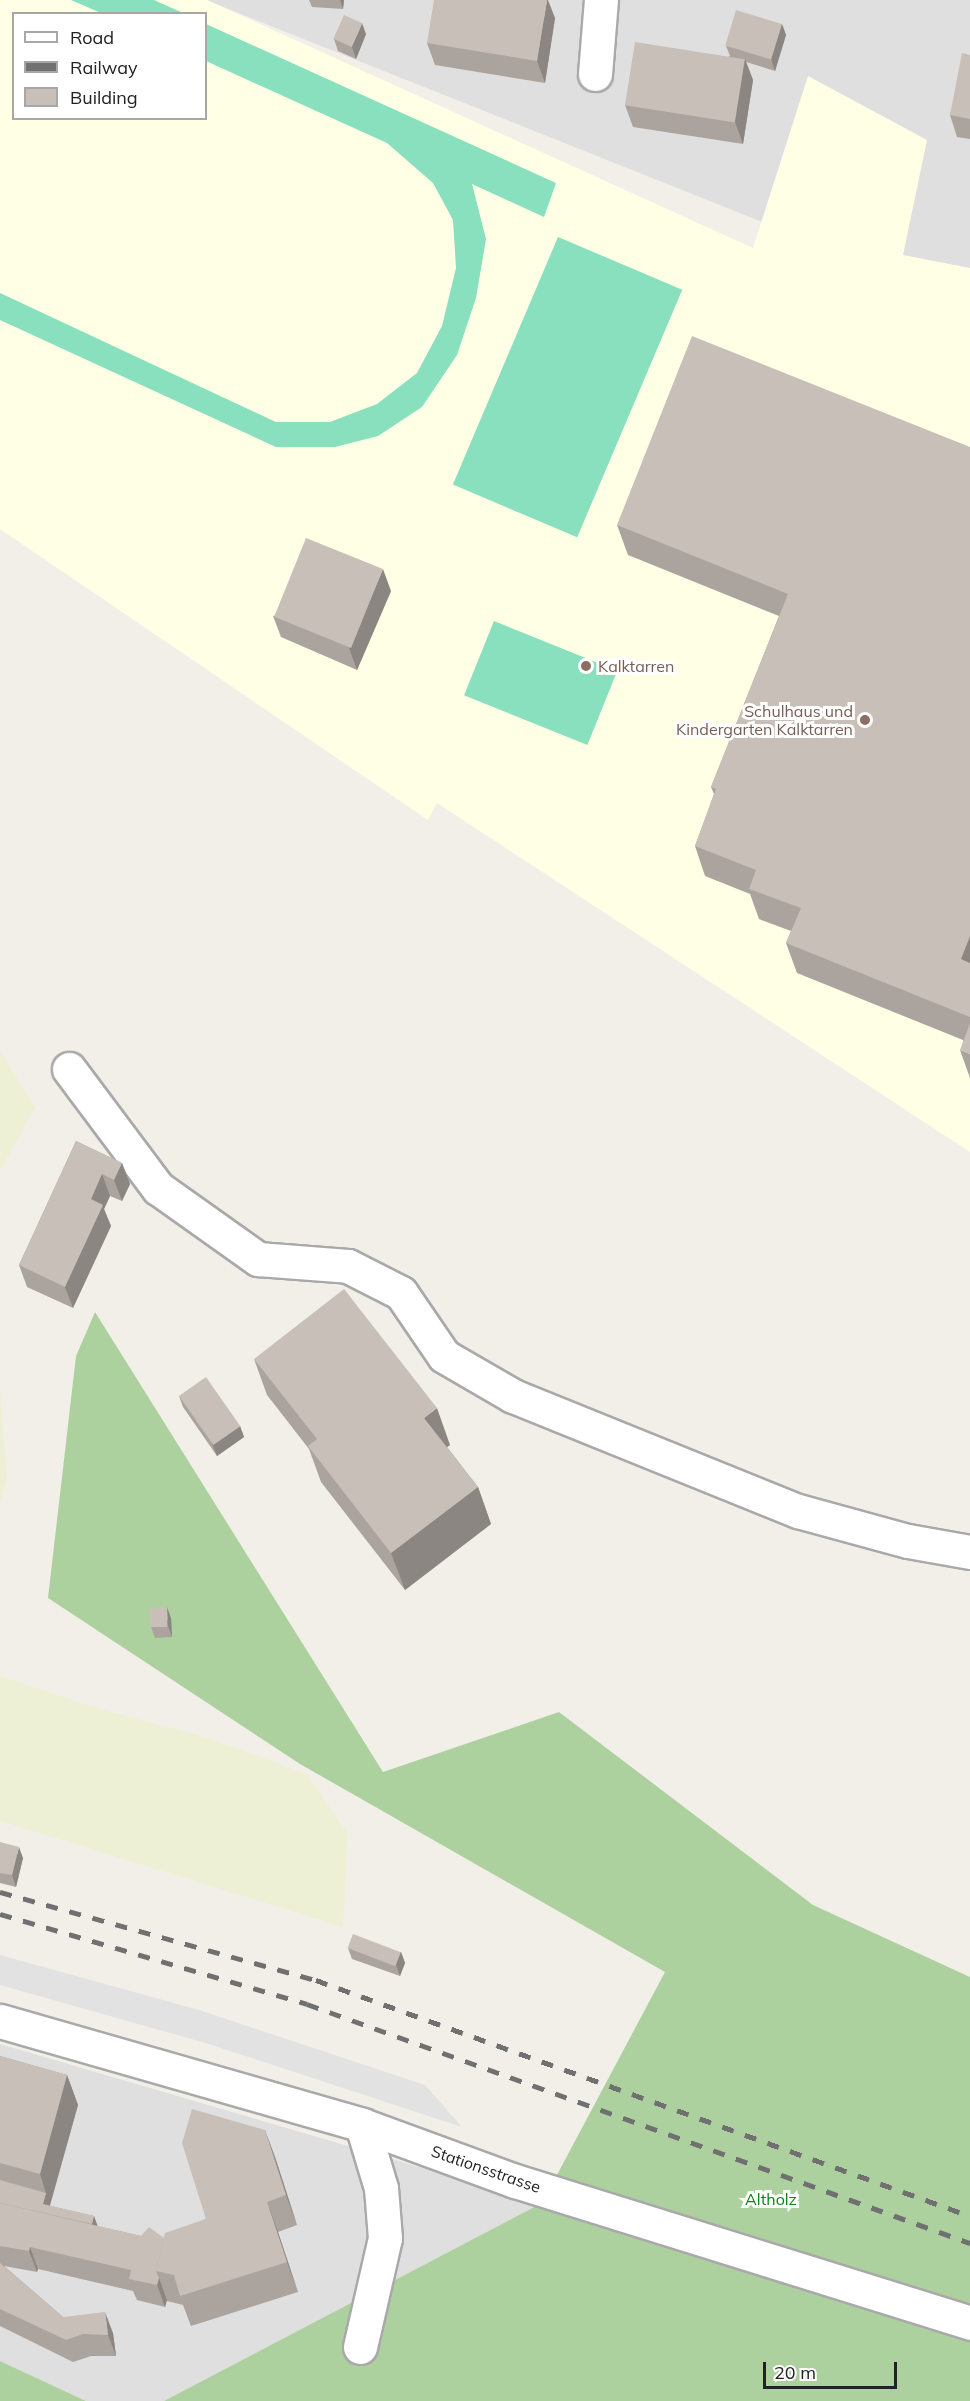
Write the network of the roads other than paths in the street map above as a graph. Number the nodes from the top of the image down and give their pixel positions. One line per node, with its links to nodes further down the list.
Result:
1 (601, 0): 2 (street)
2 (595, 74)
3 (69, 1069): 4 (street)
4 (970, 1552)
5 (0, 2021): 6 (street, Stationsstrasse)
6 (362, 2125): 7 (street, Stationsstrasse); 8 (street)
7 (970, 2322)
8 (360, 2347)

